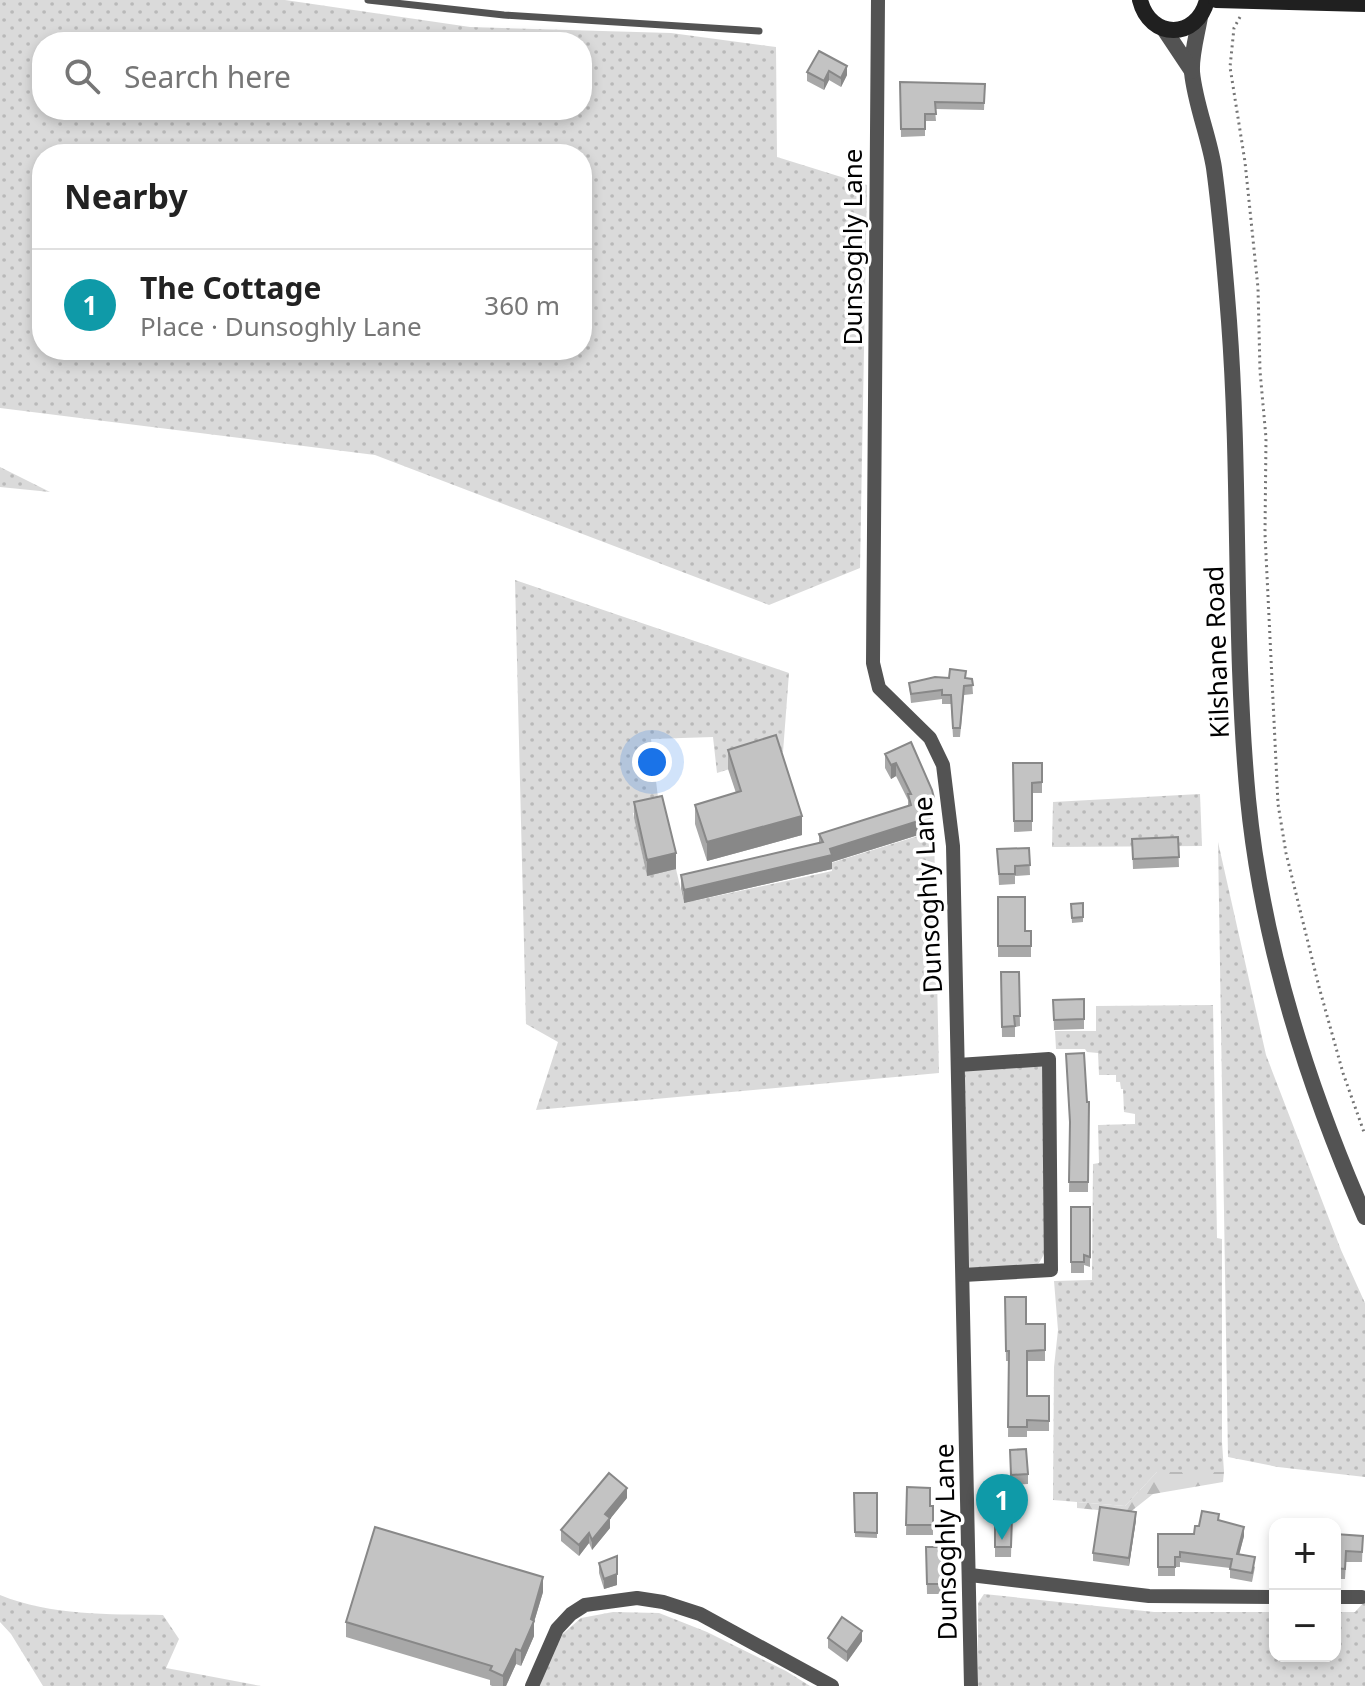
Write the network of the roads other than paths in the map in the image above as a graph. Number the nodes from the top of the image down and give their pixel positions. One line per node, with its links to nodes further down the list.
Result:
1 (368, 0): 9 (lane)
2 (878, 0): 11 (street, Dunsoghly Lane)
3 (1140, 0): 8 (main road)
4 (1207, 0): 7 (main road)
5 (1216, 0): 6 (main road)
6 (1365, 4)
7 (1200, 17): 8 (main road); 10 (street, Kilshane Road)
8 (1164, 29): 10 (street, Kilshane Road)
9 (759, 31)
10 (1192, 71): 12 (street, Kilshane Road)
11 (958, 1065): 13 (street, Dunsoghly Lane); 13 (street)
12 (1365, 1217)
13 (963, 1275): 14 (street, Dunsoghly Lane)
14 (970, 1575): 15 (street); 20 (street, Dunsoghly Lane)
15 (1269, 1597)
16 (1341, 1597): 17 (street)
17 (1362, 1597)
18 (532, 1686): 19 (street)
19 (832, 1686)
20 (971, 1686)

